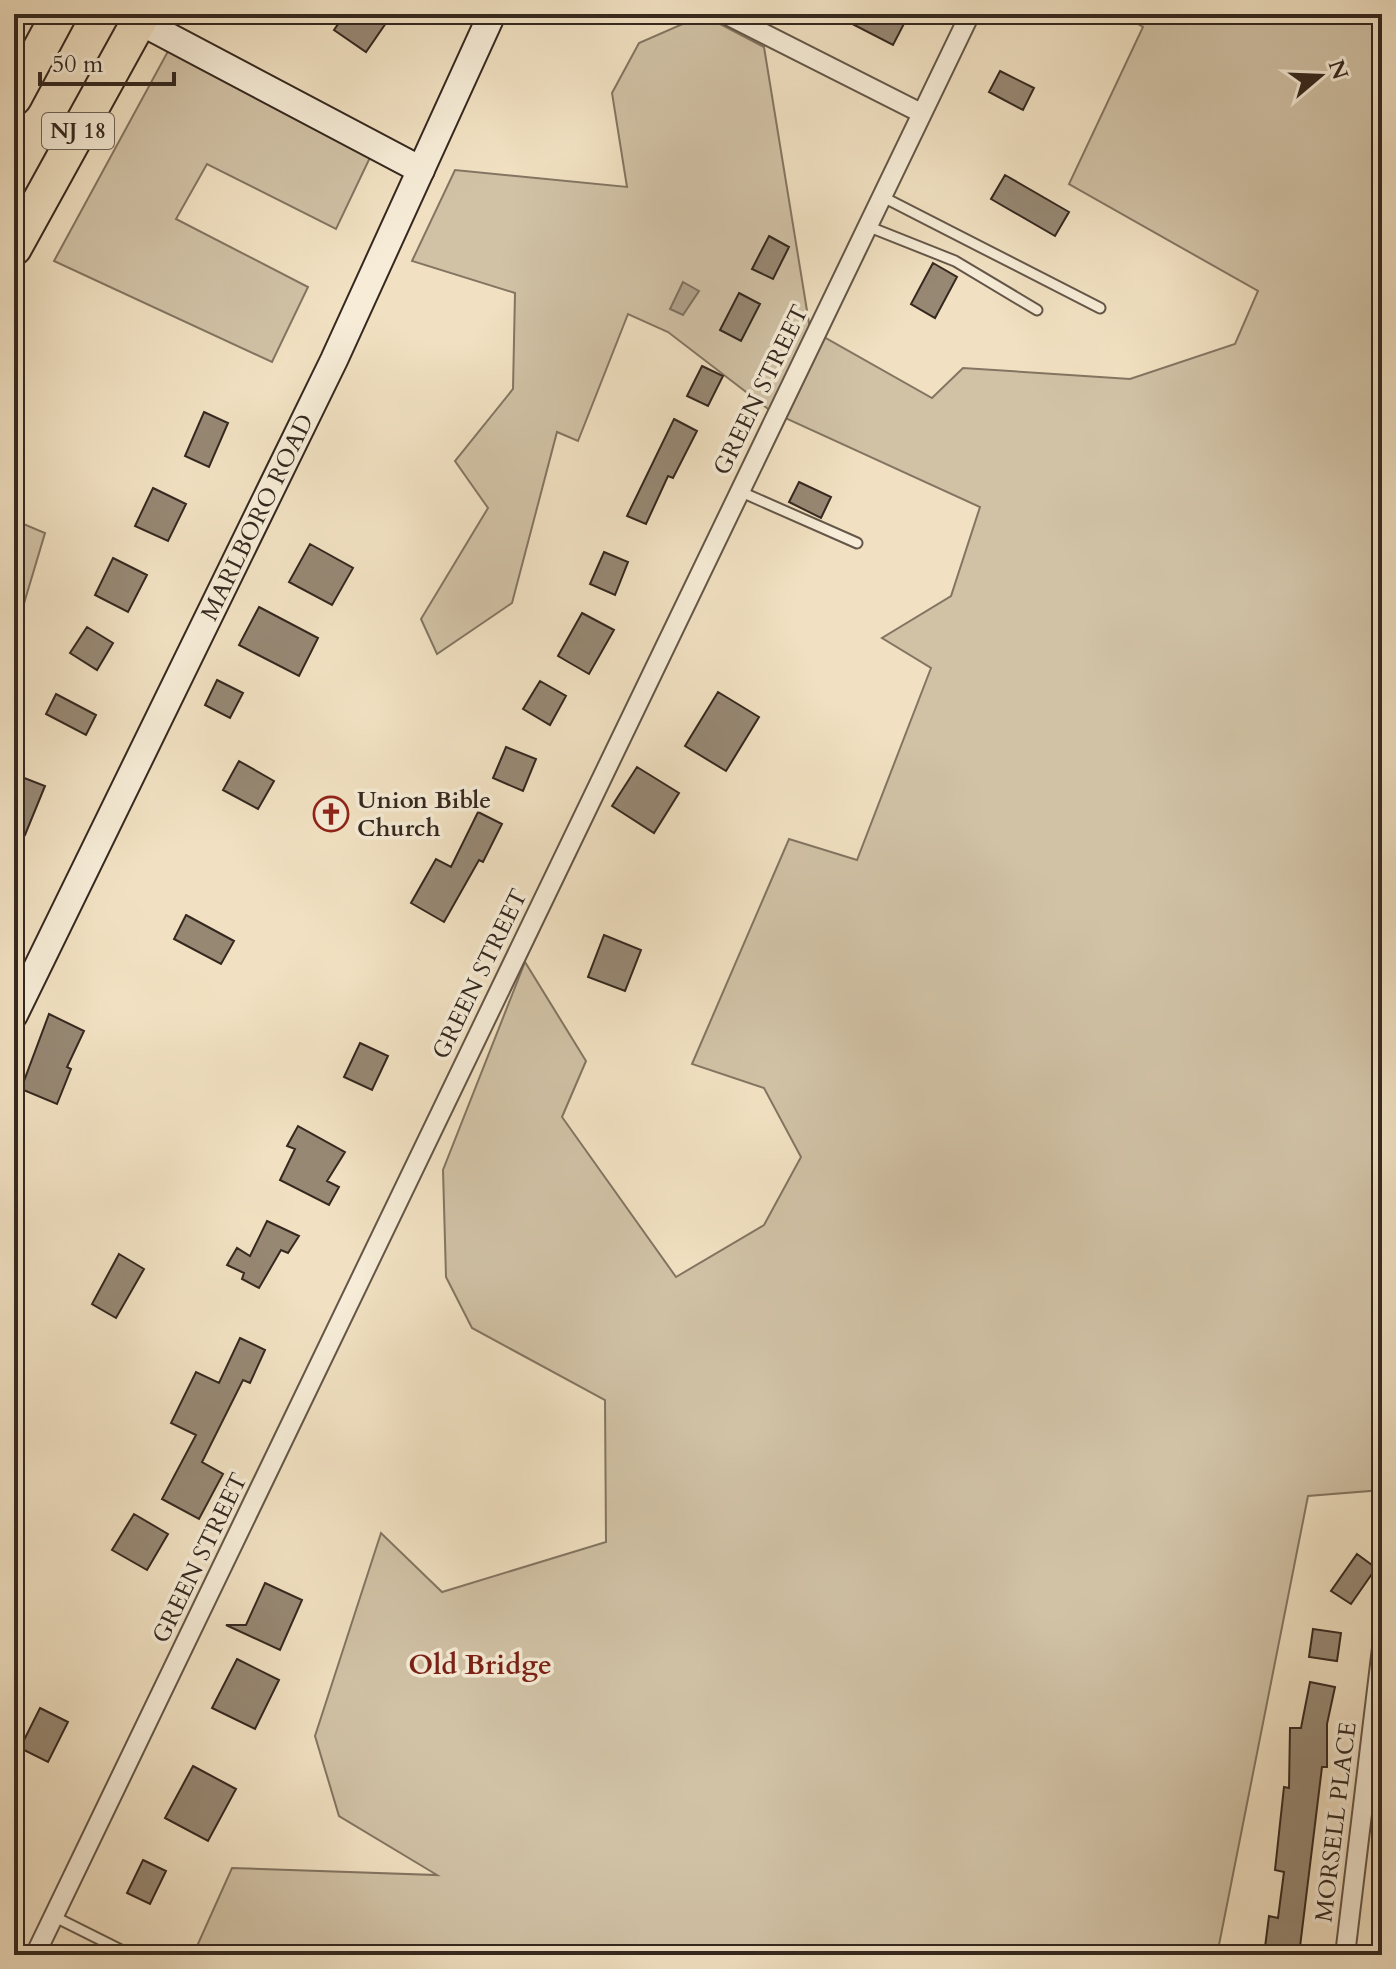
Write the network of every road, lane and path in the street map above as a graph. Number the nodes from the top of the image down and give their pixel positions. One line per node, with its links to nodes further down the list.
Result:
1 (59, 14): 6 (highway, NJ 18)
2 (492, 14): 8 (street, MARLBORO ROAD)
3 (725, 14): 7 (street)
4 (970, 14): 7 (street, GREEN STREET)
5 (136, 16): 8 (street); 11 (highway, NJ 18)
6 (14, 98)
7 (921, 113): 9 (street, GREEN STREET)
8 (421, 170): 16 (street, MARLBORO ROAD)
9 (881, 196): 10 (street, GREEN STREET); 12 (lane)
10 (867, 226): 13 (lane); 14 (street, GREEN STREET)
11 (14, 248)
12 (1100, 308)
13 (1037, 310)
14 (739, 491): 15 (lane); 18 (street, GREEN STREET)
15 (857, 543)
16 (14, 1015)
17 (1382, 1648): 21 (street, MORSELL PLACE)
18 (53, 1916): 19 (street, GREEN STREET); 20 (lane)
19 (35, 1955)
20 (131, 1955)
21 (1345, 1955)

